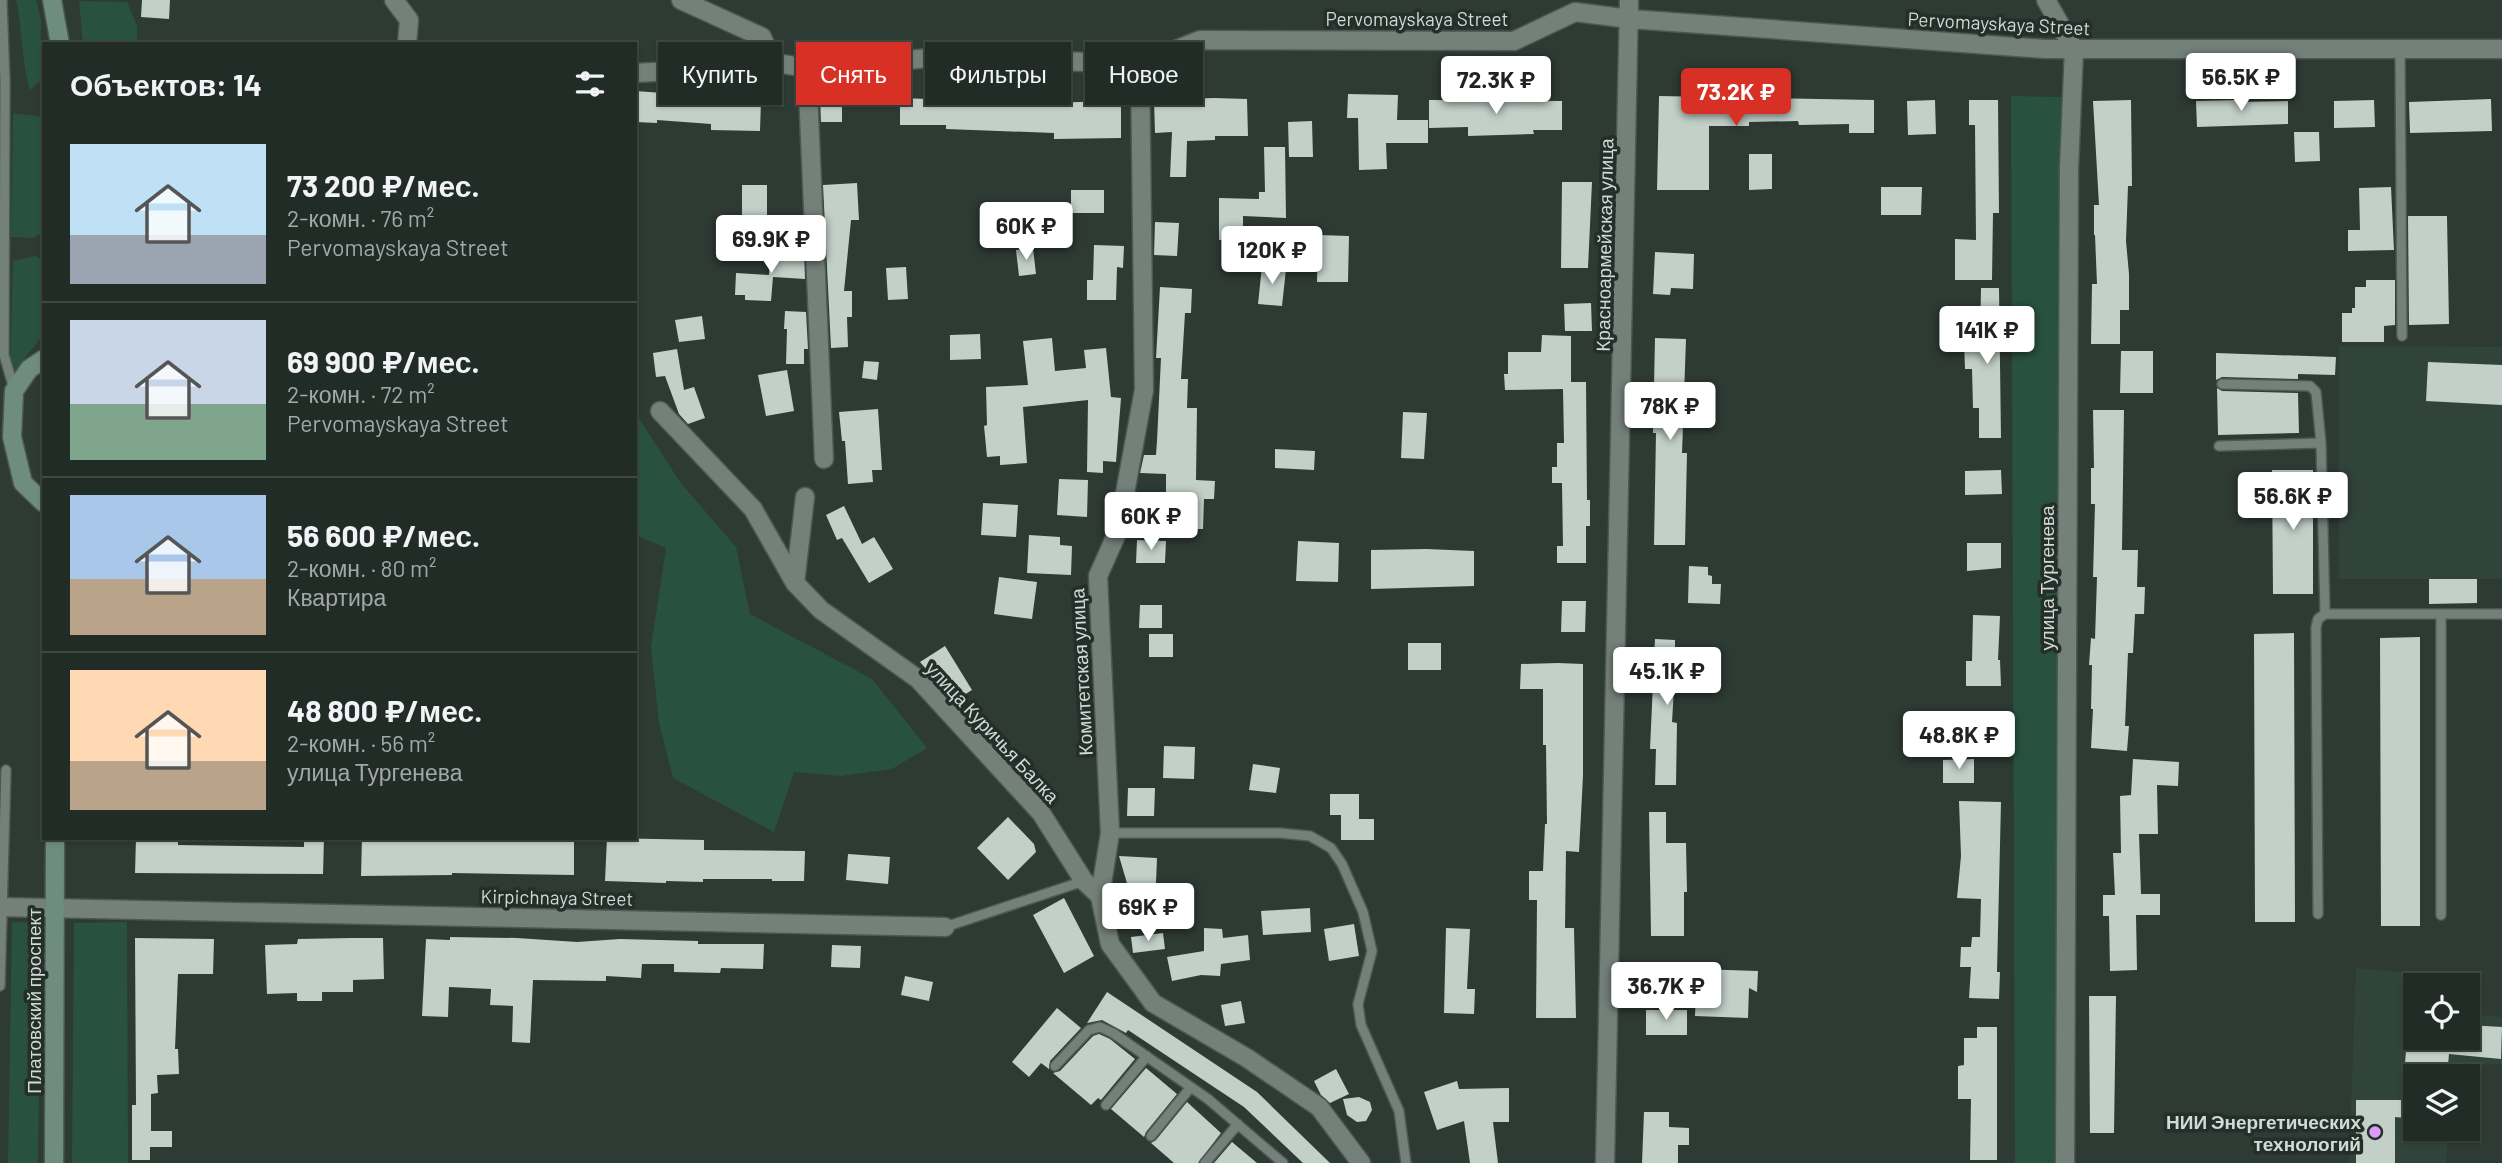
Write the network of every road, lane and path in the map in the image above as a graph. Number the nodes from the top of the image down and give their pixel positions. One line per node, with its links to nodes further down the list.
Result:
1 (2, 0): 24 (lane)
2 (52, 0): 8 (main road)
3 (394, 0): 9 (street)
4 (681, 0): 10 (street)
5 (1629, 0): 7 (street, Красноармейская улица)
6 (2046, 0): 12 (street)
7 (1630, 19): 11 (street, Pervomayskaya Street); 12 (street, Pervomayskaya Street); 57 (street, Красноармейская улица)
8 (60, 42)
9 (407, 42)
10 (764, 42)
11 (1195, 42)
12 (2074, 49): 13 (street, Pervomayskaya Street); 58 (street, улица Тургенева)
13 (2400, 49): 14 (street, Pervomayskaya Street); 21 (lane)
14 (2502, 49)
15 (911, 60): 16 (street, Pervomayskaya Street)
16 (1085, 62)
17 (658, 72): 18 (street, Pervomayskaya Street)
18 (637, 74)
19 (809, 105): 28 (street)
20 (1141, 105): 36 (street, Комитетская улица)
21 (2402, 336)
22 (42, 360): 24 (main road)
23 (2222, 384): 26 (lane)
24 (14, 391): 30 (main road)
25 (660, 411): 31 (street, улица Куричья Балка)
26 (2321, 443): 27 (lane); 32 (lane)
27 (2219, 446)
28 (824, 459)
29 (805, 497): 31 (street)
30 (42, 501)
31 (795, 583): 38 (street, улица Куричья Балка)
32 (2325, 614): 33 (lane); 42 (lane)
33 (2441, 614): 34 (lane); 43 (lane)
34 (2502, 614)
35 (6, 770): 40 (lane)
36 (1110, 833): 39 (street, Комитетская улица); 56 (lane)
37 (55, 840): 41 (main road, Платовский проспект)
38 (1084, 881): 39 (street); 44 (lane, Kirpichnaya Street)
39 (1100, 896): 55 (street, Комитетская улица)
40 (1, 907): 41 (street, Kirpichnaya Street); 45 (lane)
41 (54, 907): 44 (street, Kirpichnaya Street); 52 (main road, Платовский проспект)
42 (2318, 914)
43 (2441, 915)
44 (945, 927)
45 (0, 986)
46 (1147, 1056): 47 (lane); 48 (lane); 49 (lane)
47 (1055, 1066)
48 (1191, 1087): 50 (lane); 51 (lane)
49 (1106, 1105)
50 (1238, 1124): 53 (lane); 54 (lane)
51 (1151, 1136)
52 (54, 1163)
53 (1205, 1163)
54 (1283, 1163)
55 (1361, 1163)
56 (1406, 1163)
57 (1605, 1163)
58 (2065, 1163)

